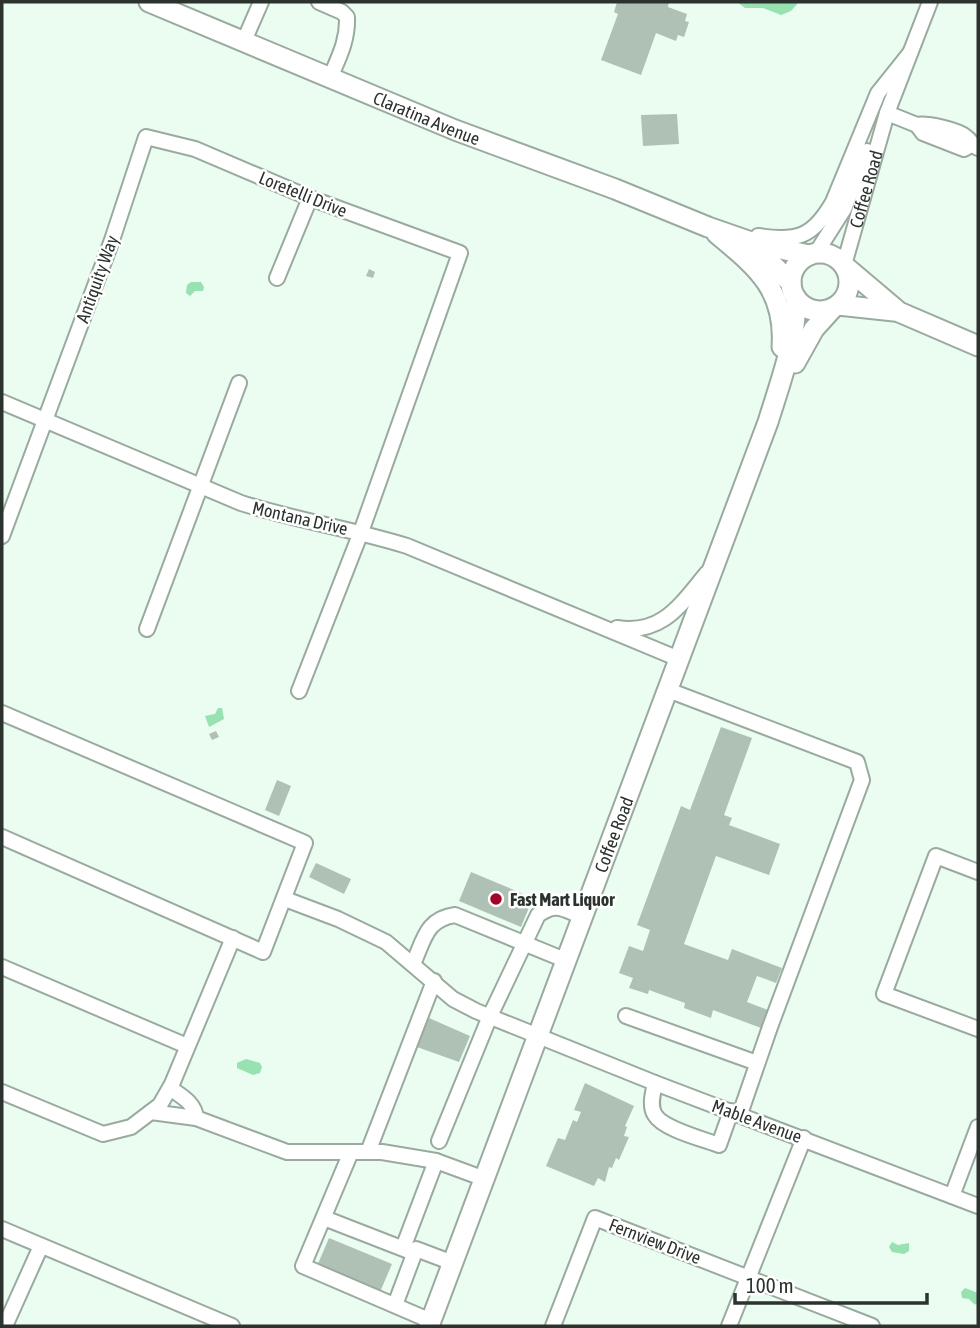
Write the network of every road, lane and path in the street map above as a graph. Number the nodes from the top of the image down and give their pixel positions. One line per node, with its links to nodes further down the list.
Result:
1 (149, 2): 5 (main road, Claratina Avenue)
2 (261, 2): 5 (street)
3 (319, 2): 7 (street)
4 (930, 2): 6 (street, Coffee Road)
5 (244, 41): 7 (main road, Claratina Avenue)
6 (910, 53): 8 (street, Coffee Road); 12 (street)
7 (330, 78): 12 (main road, Claratina Avenue)
8 (887, 113): 10 (street); 13 (street, Coffee Road); 14 (street, Coffee Road)
9 (146, 137): 11 (street, Loretelli Drive); 22 (street, Antiquity Way)
10 (975, 146)
11 (310, 198): 15 (street); 25 (street, Loretelli Drive)
12 (708, 227): 13 (main road, Claratina Avenue); 16 (main road, Claratina Avenue); 23 (main road)
13 (813, 254): 14 (main road); 16 (main road)
14 (845, 267): 17 (main road); 18 (main road)
15 (277, 278)
16 (794, 290): 17 (main road); 23 (main road, Coffee Road)
17 (835, 307): 18 (main road); 23 (main road, Coffee Road)
18 (899, 312): 19 (main road)
19 (978, 346)
20 (239, 383): 24 (street)
21 (2, 402): 22 (street, Montana Drive)
22 (44, 420): 24 (street, Montana Drive); 26 (street, Antiquity Way)
23 (768, 422): 27 (main road, Coffee Road)
24 (200, 486): 25 (street, Montana Drive); 29 (street)
25 (361, 532): 28 (street, Montana Drive); 32 (street)
26 (2, 536)
27 (715, 564): 28 (street, Montana Drive); 30 (main road, Coffee Road)
28 (600, 626): 30 (street, Montana Drive)
29 (147, 629)
30 (679, 659): 31 (main road, Coffee Road)
31 (668, 690): 37 (main road, Coffee Road); 49 (street)
32 (299, 691)
33 (2, 713): 36 (street)
34 (2, 837): 38 (street)
35 (978, 872): 46 (street)
36 (285, 899): 38 (street); 41 (street, Mable Avenue)
37 (582, 916): 39 (street); 40 (main road, Coffee Road)
38 (233, 938): 48 (street)
39 (524, 943): 40 (street); 41 (street); 44 (street)
40 (565, 960): 47 (main road, Coffee Road)
41 (413, 964): 43 (street, Mable Avenue)
42 (2, 967): 48 (street)
43 (434, 981): 44 (street, Mable Avenue); 60 (street)
44 (490, 1016): 47 (street, Mable Avenue); 58 (street)
45 (626, 1016): 49 (street)
46 (978, 1029)
47 (537, 1034): 50 (street, Mable Avenue); 62 (main road, Coffee Road)
48 (187, 1046): 51 (street)
49 (757, 1063): 54 (street)
50 (655, 1083): 54 (street, Mable Avenue); 54 (street)
51 (170, 1088): 53 (street); 55 (street)
52 (2, 1092): 53 (street)
53 (151, 1112): 55 (street)
54 (736, 1113): 57 (street, Mable Avenue)
55 (196, 1118): 59 (street)
56 (978, 1127): 63 (street)
57 (804, 1138): 63 (street, Mable Avenue); 70 (street)
58 (439, 1142)
59 (351, 1152): 60 (street); 65 (street)
60 (368, 1152): 61 (street)
61 (436, 1161): 62 (street); 68 (street)
62 (485, 1179): 69 (main road, Coffee Road)
63 (952, 1196): 64 (street, Mable Avenue)
64 (978, 1206)
65 (324, 1218): 68 (street); 71 (street)
66 (2, 1229): 67 (street)
67 (41, 1245): 73 (street); 74 (street)
68 (409, 1250): 69 (street); 71 (street)
69 (453, 1263): 72 (main road, Coffee Road)
70 (748, 1278): 75 (street, Fernview Drive); 76 (street); 77 (street, Fernview Drive)
71 (395, 1305): 72 (street)
72 (430, 1324)
73 (5, 1326)
74 (232, 1326)
75 (553, 1326)
76 (729, 1326)
77 (872, 1326)

